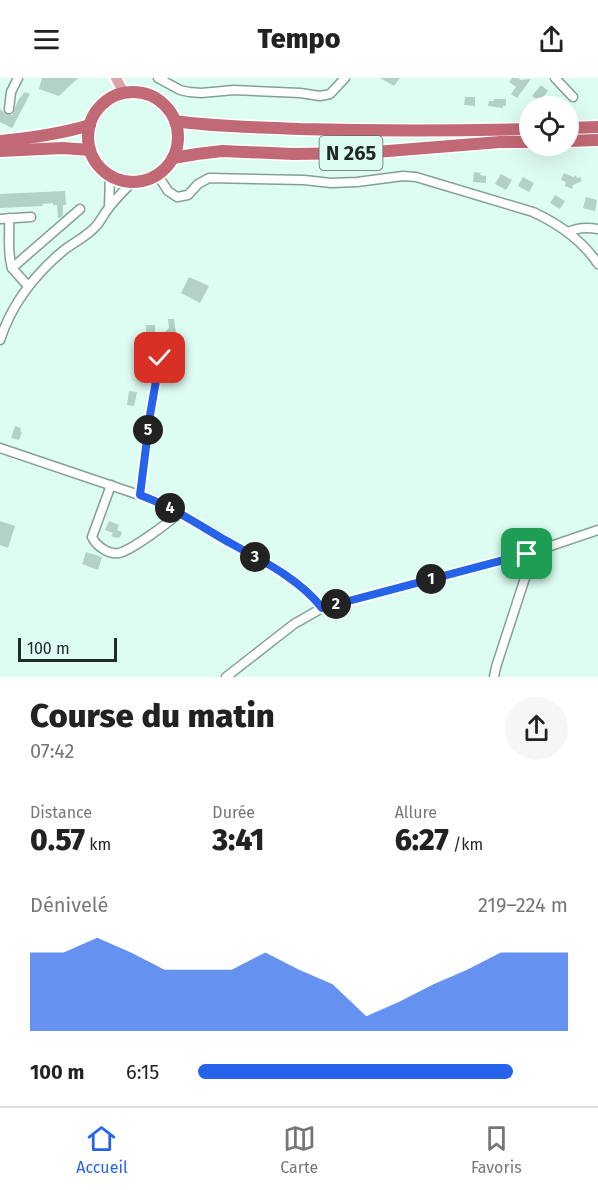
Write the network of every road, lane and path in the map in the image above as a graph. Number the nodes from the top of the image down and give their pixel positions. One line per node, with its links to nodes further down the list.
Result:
1 (18, 78): 8 (street)
2 (116, 78): 6 (main road)
3 (158, 78): 4 (street)
4 (345, 78)
5 (555, 78): 7 (street)
6 (124, 93): 9 (highway); 10 (highway)
7 (572, 96)
8 (9, 109)
9 (175, 121): 13 (highway, N 265); 20 (highway)
10 (90, 125): 15 (highway); 18 (highway)
11 (598, 127): 12 (highway)
12 (579, 128)
13 (519, 129)
14 (598, 140): 16 (highway)
15 (0, 141)
16 (579, 141)
17 (519, 142): 20 (highway, N 265)
18 (90, 150): 19 (highway); 22 (highway)
19 (0, 151)
20 (173, 158): 21 (highway)
21 (157, 174): 23 (highway); 29 (street)
22 (110, 175): 23 (highway); 24 (street)
23 (133, 181): 24 (street)
24 (109, 207): 33 (street)
25 (80, 209): 32 (street)
26 (31, 217): 27 (street)
27 (4, 218): 30 (street)
28 (598, 229): 29 (street)
29 (568, 232): 31 (street)
30 (5, 258): 32 (street)
31 (598, 264)
32 (12, 268): 33 (street)
33 (28, 286): 34 (street)
34 (0, 340)
35 (160, 358): 38 (street)
36 (0, 448): 37 (street)
37 (111, 485): 38 (street); 39 (street)
38 (140, 495): 39 (street)
39 (179, 513): 42 (street)
40 (598, 530): 41 (street)
41 (527, 554): 42 (street); 44 (street)
42 (322, 608): 43 (street)
43 (226, 677)
44 (494, 677)

